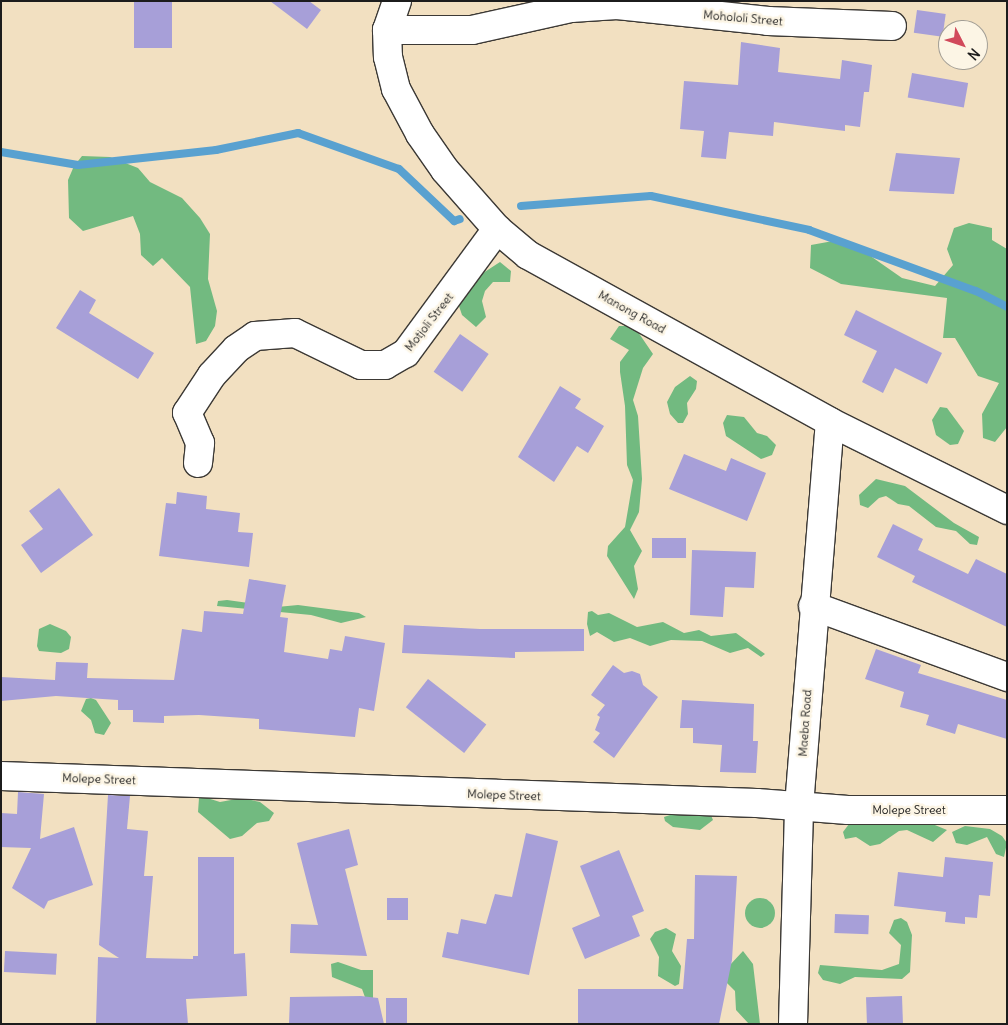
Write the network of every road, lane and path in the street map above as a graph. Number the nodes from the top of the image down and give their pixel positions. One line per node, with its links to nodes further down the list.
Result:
1 (397, 1): 3 (street, Manong Road)
2 (892, 26): 3 (street, Mohololi Street)
3 (386, 30): 4 (street, Manong Road)
4 (497, 229): 5 (street, Manong Road); 6 (street, Motjoli Street)
5 (830, 422): 7 (street, Manong Road); 8 (street, Maeba Road)
6 (198, 462)
7 (1007, 510)
8 (813, 606): 9 (street); 11 (street, Maeba Road)
9 (1007, 677)
10 (1, 776): 11 (street, Molepe Street)
11 (799, 806): 12 (street, Molepe Street); 13 (street, Maeba Road)
12 (1007, 810)
13 (793, 1024)

